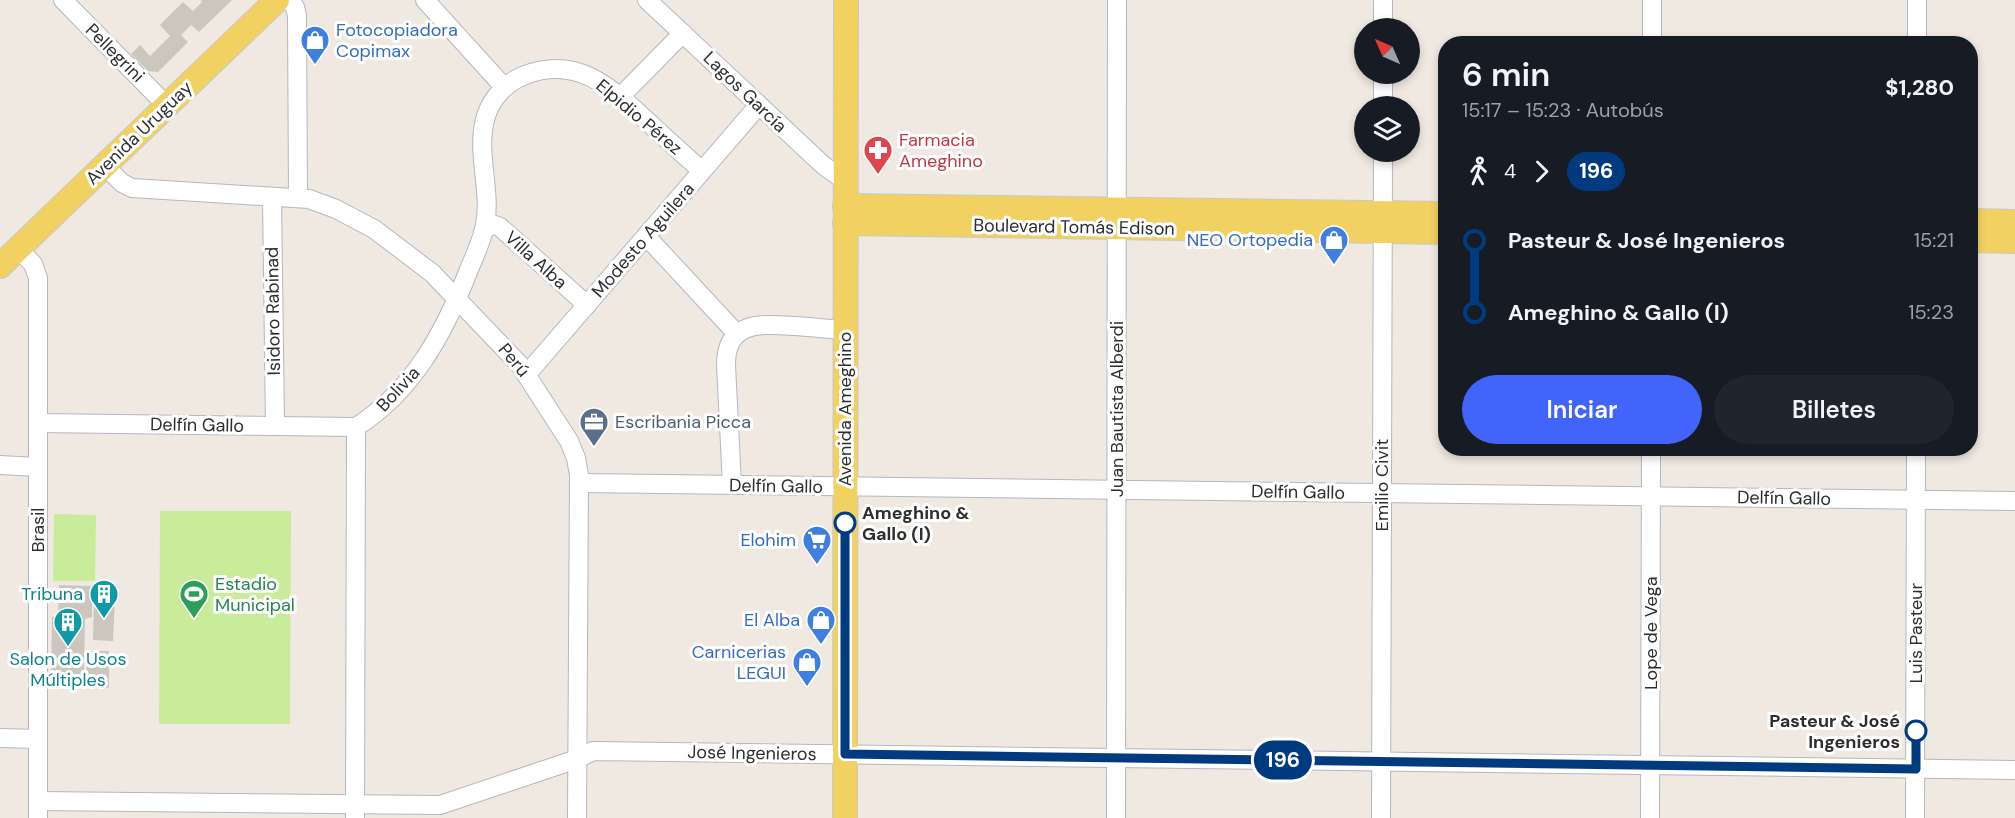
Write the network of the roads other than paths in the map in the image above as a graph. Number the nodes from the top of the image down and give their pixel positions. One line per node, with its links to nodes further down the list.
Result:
1 (63, 0): 19 (street, Pellegrini)
2 (256, 0): 19 (main road, Avenida Uruguay)
3 (277, 0): 19 (main road, Avenida Uruguay)
4 (289, 0): 27 (street)
5 (425, 0): 17 (street)
6 (647, 0): 14 (street, Lagos García)
7 (671, 0): 14 (street)
8 (846, 0): 25 (main road, Avenida Ameghino)
9 (1117, 0): 30 (street, Juan Bautista Alberdi)
10 (1383, 0): 13 (street)
11 (1652, 0): 15 (street)
12 (1917, 0): 16 (street)
13 (1383, 18)
14 (678, 28): 18 (street); 20 (street, Lagos García)
15 (1652, 36)
16 (1917, 36)
17 (504, 87): 18 (street, Elpidio Pérez); 34 (street, Bolivia)
18 (620, 97): 24 (street, Elpidio Pérez)
19 (162, 101): 21 (main road, Avenida Uruguay); 23 (main road, Avenida Uruguay)
20 (759, 105): 24 (street, Modesto Aguilera); 25 (street, Lagos García)
21 (118, 132): 23 (main road); 39 (main road, Avenida Uruguay)
22 (1383, 162): 32 (street, Emilio Civit)
23 (105, 166): 26 (street, Perú); 39 (main road, Avenida Uruguay)
24 (702, 171): 36 (street, Modesto Aguilera)
25 (845, 181): 28 (main road, Avenida Ameghino)
26 (272, 196): 27 (street, Perú); 47 (street, Isidoro Rabinad)
27 (298, 198): 41 (street, Perú)
28 (845, 214): 30 (main road, Boulevard Tomás Edison); 43 (main road, Avenida Ameghino)
29 (1438, 215): 32 (main road, Boulevard Tomás Edison)
30 (1117, 218): 32 (main road, Boulevard Tomás Edison); 56 (street, Juan Bautista Alberdi)
31 (1978, 221): 33 (main road)
32 (1383, 222): 35 (main road, Boulevard Tomás Edison); 57 (street, Emilio Civit)
33 (2015, 222)
34 (484, 230): 41 (street, Bolivia); 42 (street, Villa Alba)
35 (1438, 231)
36 (646, 236): 42 (street, Modesto Aguilera); 44 (street)
37 (1978, 240): 38 (main road)
38 (2015, 241)
39 (9, 247): 40 (main road, Avenida Uruguay); 46 (street, Brasil)
40 (0, 266)
41 (458, 299): 45 (street, Perú); 48 (street, Bolivia)
42 (587, 305): 45 (street, Modesto Aguilera)
43 (845, 330): 44 (street); 55 (main road, Avenida Ameghino)
44 (737, 334): 54 (street)
45 (527, 374): 53 (street, Perú)
46 (38, 423): 47 (street, Delfín Gallo); 52 (street, Brasil)
47 (274, 426): 48 (street, Delfín Gallo)
48 (356, 427): 71 (street)
49 (1651, 456): 58 (street, Lope de Vega)
50 (1916, 456): 59 (street, Luis Pasteur)
51 (0, 465): 52 (street)
52 (38, 467): 62 (street, Brasil)
53 (580, 483): 54 (street, Delfín Gallo); 65 (street, Perú)
54 (732, 485): 55 (street, Delfín Gallo)
55 (845, 486): 56 (street, Delfín Gallo); 63 (main road, Avenida Ameghino)
56 (1117, 490): 57 (street, Delfín Gallo); 64 (street, Juan Bautista Alberdi)
57 (1382, 493): 58 (street, Delfín Gallo); 66 (street, Emilio Civit)
58 (1651, 496): 59 (street, Delfín Gallo); 67 (street, Lope de Vega)
59 (1916, 500): 60 (street, Delfín Gallo); 68 (street, Luis Pasteur)
60 (2015, 501)
61 (0, 738): 62 (street)
62 (38, 739): 70 (street, Brasil)
63 (845, 754): 64 (street, José Ingenieros); 65 (street, José Ingenieros); 73 (main road, Avenida Ameghino)
64 (1116, 758): 66 (street, José Ingenieros); 74 (street, Juan Bautista Alberdi)
65 (577, 759): 71 (street, José Ingenieros); 72 (street, Perú)
66 (1382, 762): 67 (street, José Ingenieros); 75 (street, Emilio Civit)
67 (1650, 765): 68 (street, José Ingenieros); 76 (street, Lope de Vega)
68 (1916, 769): 69 (street, José Ingenieros); 77 (street, Luis Pasteur)
69 (2015, 770)
70 (38, 810): 71 (street, José Ingenieros)
71 (355, 811)
72 (577, 818)
73 (845, 818)
74 (1116, 818)
75 (1382, 818)
76 (1650, 818)
77 (1915, 818)

